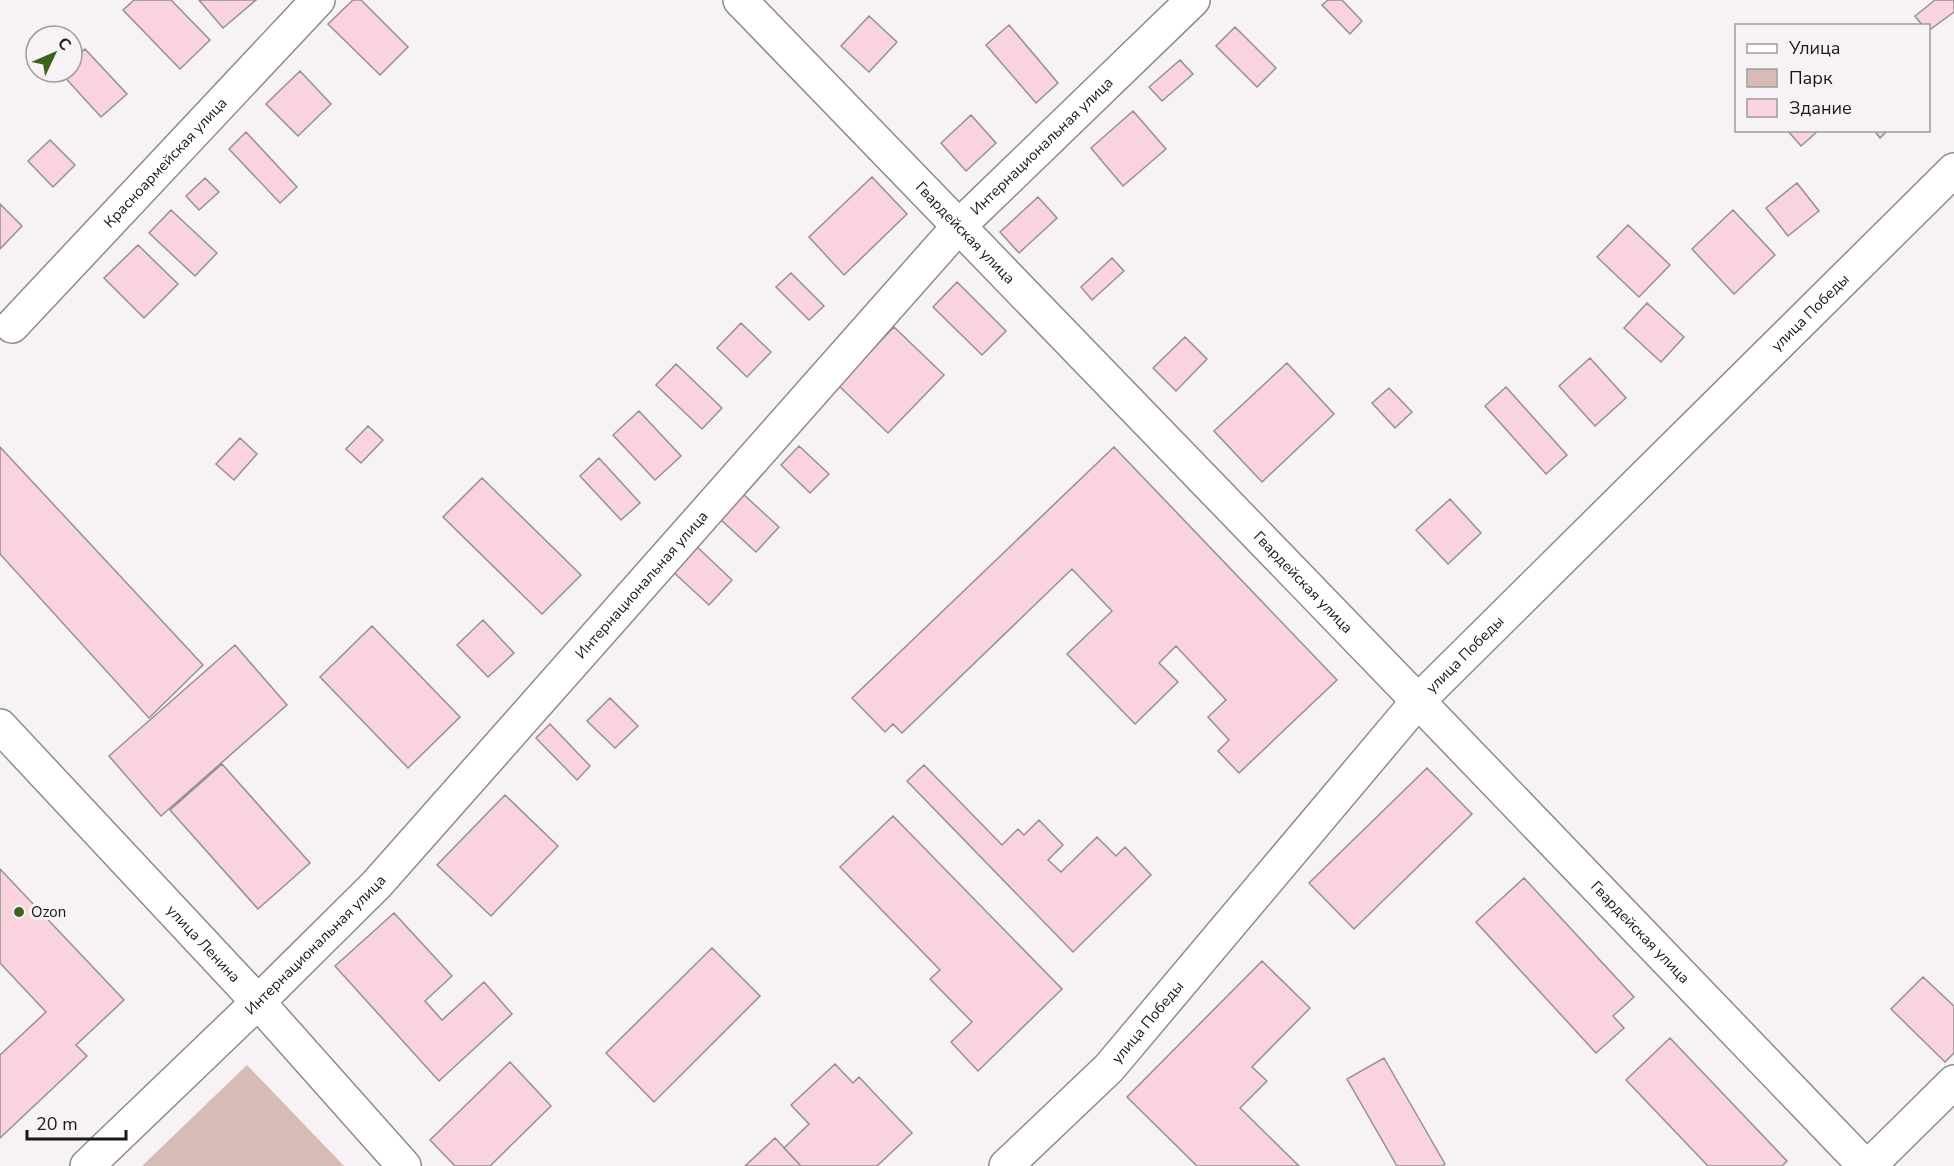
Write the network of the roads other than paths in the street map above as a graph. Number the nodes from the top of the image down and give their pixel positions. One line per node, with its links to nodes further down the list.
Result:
1 (318, 0): 6 (street, Красноармейская улица)
2 (740, 0): 5 (street, Гвардейская улица)
3 (1193, 0): 5 (street, Интернациональная улица)
4 (1954, 170): 7 (street, улица Победы)
5 (958, 226): 7 (street, Гвардейская улица); 9 (street, Интернациональная улица)
6 (12, 326)
7 (1418, 700): 13 (street, улица Победы); 14 (street, Гвардейская улица)
8 (0, 726): 9 (street, улица Ленина)
9 (258, 1002): 11 (street, Интернациональная улица); 12 (street, улица Ленина)
10 (1954, 1082): 14 (street)
11 (87, 1166)
12 (404, 1166)
13 (1006, 1166)
14 (1867, 1166)

